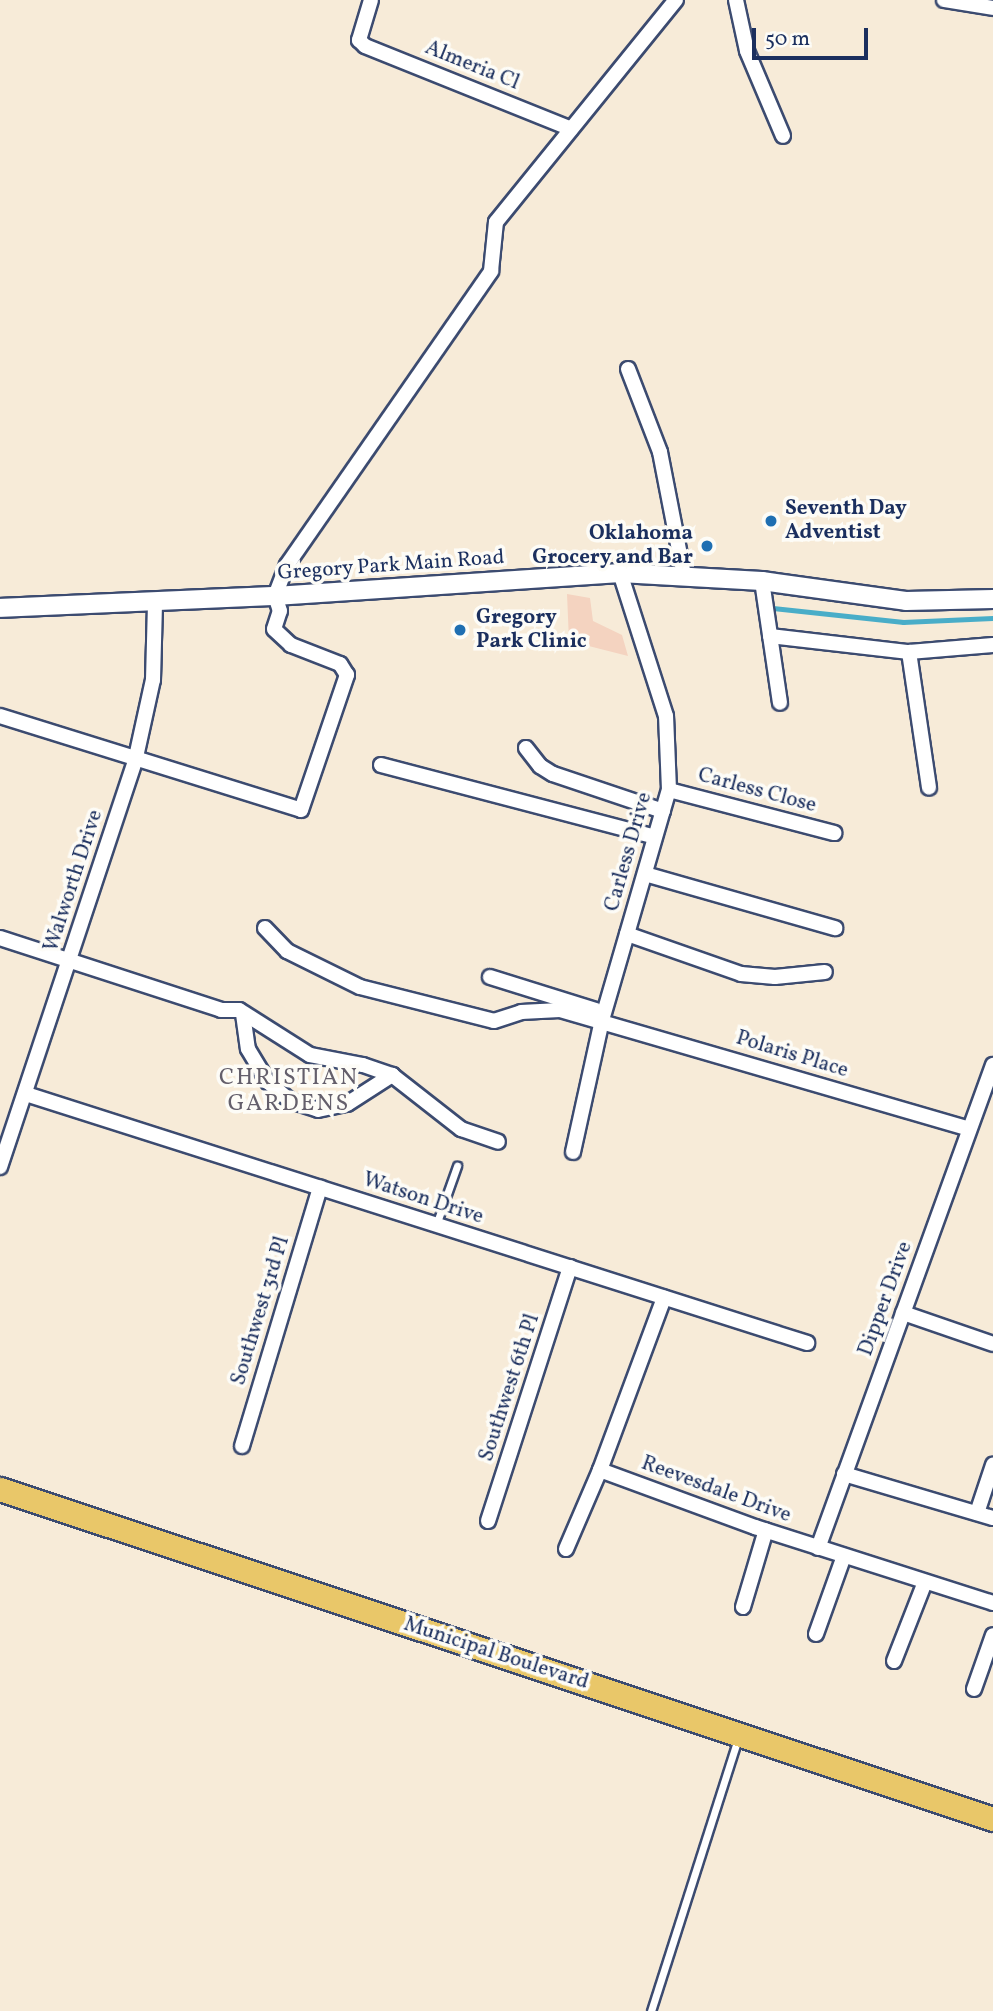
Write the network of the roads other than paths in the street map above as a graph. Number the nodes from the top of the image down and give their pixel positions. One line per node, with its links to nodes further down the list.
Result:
1 (371, 0): 6 (street, Almeria Cl)
2 (676, 0): 6 (street)
3 (736, 0): 7 (street)
4 (944, 0): 5 (street)
5 (993, 8)
6 (571, 129): 12 (street)
7 (783, 136)
8 (628, 369): 10 (street)
9 (620, 573): 10 (street, Gregory Park Main Road); 12 (street, Gregory Park Main Road); 25 (street, Carless Drive)
10 (684, 575): 11 (street, Gregory Park Main Road)
11 (763, 584): 13 (street, Gregory Park Main Road); 16 (street)
12 (275, 596): 14 (street, Gregory Park Main Road); 22 (street)
13 (993, 599)
14 (155, 601): 15 (street, Gregory Park Main Road); 22 (street, Walworth Drive)
15 (0, 608)
16 (770, 636): 18 (street); 19 (street)
17 (993, 645): 18 (street)
18 (909, 652): 24 (street)
19 (780, 702)
20 (0, 716): 22 (street)
21 (526, 748): 26 (street)
22 (136, 757): 34 (street, Walworth Drive)
23 (381, 765): 28 (street)
24 (929, 788)
25 (669, 790): 26 (street, Carless Drive); 27 (street, Carless Close)
26 (663, 811): 28 (street, Carless Drive)
27 (834, 833)
28 (655, 837): 29 (street, Carless Drive)
29 (645, 874): 31 (street); 32 (street, Carless Drive)
30 (265, 928): 38 (street)
31 (835, 928)
32 (627, 934): 35 (street); 38 (street, Carless Drive)
33 (0, 938): 34 (street)
34 (71, 959): 37 (street); 41 (street, Walworth Drive)
35 (825, 972)
36 (490, 977): 38 (street)
37 (243, 1014): 40 (street); 40 (street)
38 (603, 1016): 42 (street, Polaris Place); 44 (street, Carless Drive)
39 (993, 1065): 42 (street, Dipper Drive)
40 (392, 1075): 43 (street)
41 (26, 1094): 46 (street, Walworth Drive); 47 (street, Watson Drive)
42 (970, 1129): 51 (street, Dipper Drive)
43 (498, 1142)
44 (573, 1152)
45 (457, 1166): 48 (lane)
46 (0, 1167)
47 (320, 1188): 48 (street, Watson Drive); 54 (street, Southwest 3rd Pl)
48 (436, 1225): 49 (street, Watson Drive)
49 (570, 1267): 50 (street, Watson Drive); 61 (street, Southwest 6th Pl)
50 (663, 1298): 52 (street, Watson Drive); 56 (street)
51 (903, 1313): 53 (street); 57 (street, Dipper Drive)
52 (807, 1343)
53 (993, 1344)
54 (242, 1446)
55 (993, 1465): 59 (street)
56 (600, 1470): 62 (street, Reevesdale Drive); 64 (street)
57 (844, 1474): 59 (street); 63 (street, Dipper Drive)
58 (0, 1489): 73 (main road, Municipal Boulevard)
59 (977, 1513): 60 (street)
60 (993, 1518)
61 (488, 1521)
62 (766, 1530): 63 (street, Reevesdale Drive); 68 (street)
63 (818, 1548): 65 (street, Reevesdale Drive)
64 (566, 1549)
65 (844, 1556): 66 (street, Reevesdale Drive); 69 (street)
66 (925, 1582): 67 (street, Reevesdale Drive); 71 (street)
67 (993, 1603)
68 (743, 1607)
69 (816, 1634)
70 (993, 1635): 72 (street)
71 (894, 1661)
72 (974, 1689)
73 (740, 1735): 74 (main road, Municipal Boulevard); 75 (lane)
74 (993, 1819)
75 (651, 2011)

